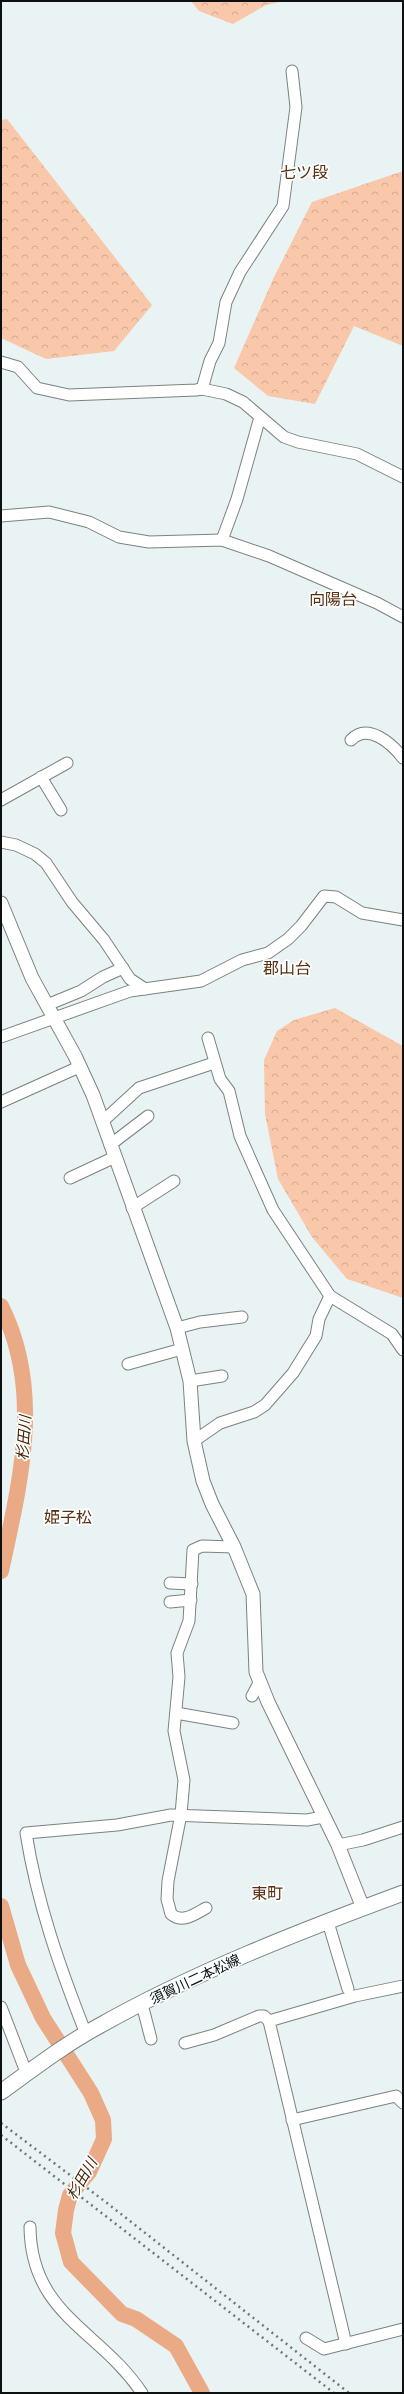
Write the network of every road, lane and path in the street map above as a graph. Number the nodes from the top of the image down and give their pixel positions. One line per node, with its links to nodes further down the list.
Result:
1 (292, 72): 3 (street)
2 (1, 362): 3 (street)
3 (202, 388): 4 (street)
4 (260, 417): 5 (street); 7 (street)
5 (403, 477)
6 (1, 516): 7 (street)
7 (222, 540): 8 (street)
8 (403, 617)
9 (351, 740): 10 (street)
10 (403, 758)
11 (67, 763): 12 (street)
12 (41, 777): 13 (street); 14 (street)
13 (1, 800)
14 (61, 810)
15 (1, 842): 18 (street)
16 (1, 903): 20 (street)
17 (403, 920): 19 (street)
18 (123, 968): 19 (street); 20 (street)
19 (145, 989): 21 (street)
20 (47, 1005): 21 (street)
21 (55, 1019): 22 (street); 25 (street)
22 (1, 1037)
23 (208, 1038): 24 (street)
24 (214, 1063): 28 (street); 33 (street)
25 (79, 1067): 26 (street); 28 (street)
26 (1, 1102)
27 (148, 1116): 29 (street)
28 (102, 1122): 29 (street)
29 (113, 1151): 30 (street); 32 (street)
30 (70, 1178)
31 (174, 1181): 32 (street)
32 (132, 1208): 35 (street)
33 (330, 1296): 37 (street); 41 (street)
34 (242, 1317): 35 (street)
35 (177, 1328): 36 (street)
36 (182, 1349): 38 (street); 40 (street)
37 (403, 1350)
38 (128, 1364)
39 (222, 1376): 40 (street)
40 (190, 1381): 41 (street)
41 (194, 1441): 42 (street)
42 (234, 1547): 44 (street); 47 (street)
43 (170, 1583): 44 (street)
44 (192, 1584): 45 (street)
45 (191, 1600): 46 (street); 49 (street)
46 (170, 1602)
47 (260, 1681): 48 (street); 52 (street)
48 (252, 1696)
49 (176, 1713): 50 (street); 51 (street)
50 (233, 1723)
51 (181, 1814): 52 (street); 56 (street); 64 (street)
52 (323, 1817): 54 (street)
53 (403, 1827): 54 (street)
54 (338, 1845): 57 (street)
55 (403, 1893): 57 (main road, 須賀川二本松線)
56 (206, 1908)
57 (363, 1908): 58 (main road, 須賀川二本松線)
58 (328, 1922): 60 (street); 61 (main road, 須賀川二本松線)
59 (403, 1986): 63 (street)
60 (348, 1989)
61 (142, 2004): 64 (main road, 須賀川二本松線); 65 (street)
62 (1, 2007): 67 (street)
63 (269, 2021): 66 (street); 70 (street)
64 (83, 2036): 67 (main road, 須賀川二本松線)
65 (151, 2039)
66 (185, 2044)
67 (29, 2071): 68 (main road, 須賀川二本松線)
68 (1, 2092)
69 (403, 2103): 70 (street)
70 (292, 2120): 74 (street)
71 (30, 2227): 75 (street)
72 (403, 2329): 74 (street)
73 (306, 2338): 74 (street)
74 (346, 2344)
75 (141, 2393)

